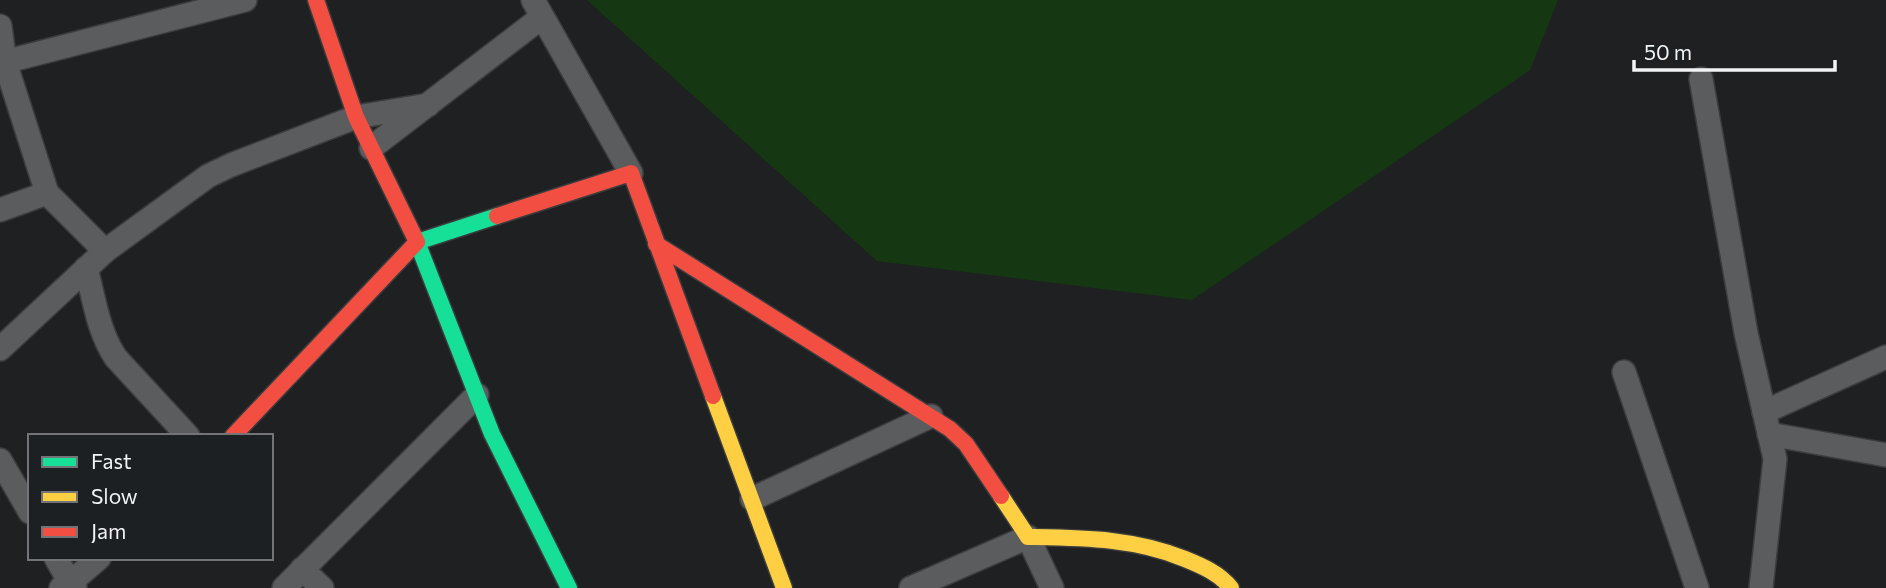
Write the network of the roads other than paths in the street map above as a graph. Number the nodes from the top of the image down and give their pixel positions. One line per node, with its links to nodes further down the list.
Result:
1 (245, 0): 5 (street)
2 (316, 0): 8 (street)
3 (537, 8): 7 (street); 10 (street)
4 (0, 26): 5 (street)
5 (3, 62): 11 (street)
6 (1700, 79): 22 (street)
7 (428, 105): 8 (street); 9 (street)
8 (356, 117): 9 (street); 15 (street)
9 (371, 148): 13 (street)
10 (631, 173): 13 (street); 14 (street)
11 (47, 193): 12 (street); 15 (street)
12 (0, 210)
13 (417, 242): 20 (street); 24 (street)
14 (656, 244): 21 (street); 27 (street)
15 (105, 251): 16 (street)
16 (86, 268): 17 (street); 23 (street)
17 (0, 349)
18 (1886, 357): 22 (street)
19 (1624, 372): 41 (street)
20 (477, 395): 32 (street); 36 (street)
21 (931, 416): 27 (street); 29 (street)
22 (1767, 423): 25 (street); 42 (street)
23 (186, 434)
24 (235, 434)
25 (1886, 454)
26 (0, 460): 28 (street)
27 (752, 499): 37 (street)
28 (28, 509)
29 (1028, 537): 38 (street); 39 (street); 40 (street)
30 (57, 560): 33 (street)
31 (97, 560): 33 (street)
32 (302, 569): 34 (street); 35 (street)
33 (69, 586)
34 (284, 588)
35 (322, 588)
36 (569, 588)
37 (784, 588)
38 (911, 588)
39 (1052, 588)
40 (1231, 588)
41 (1697, 588)
42 (1761, 588)

